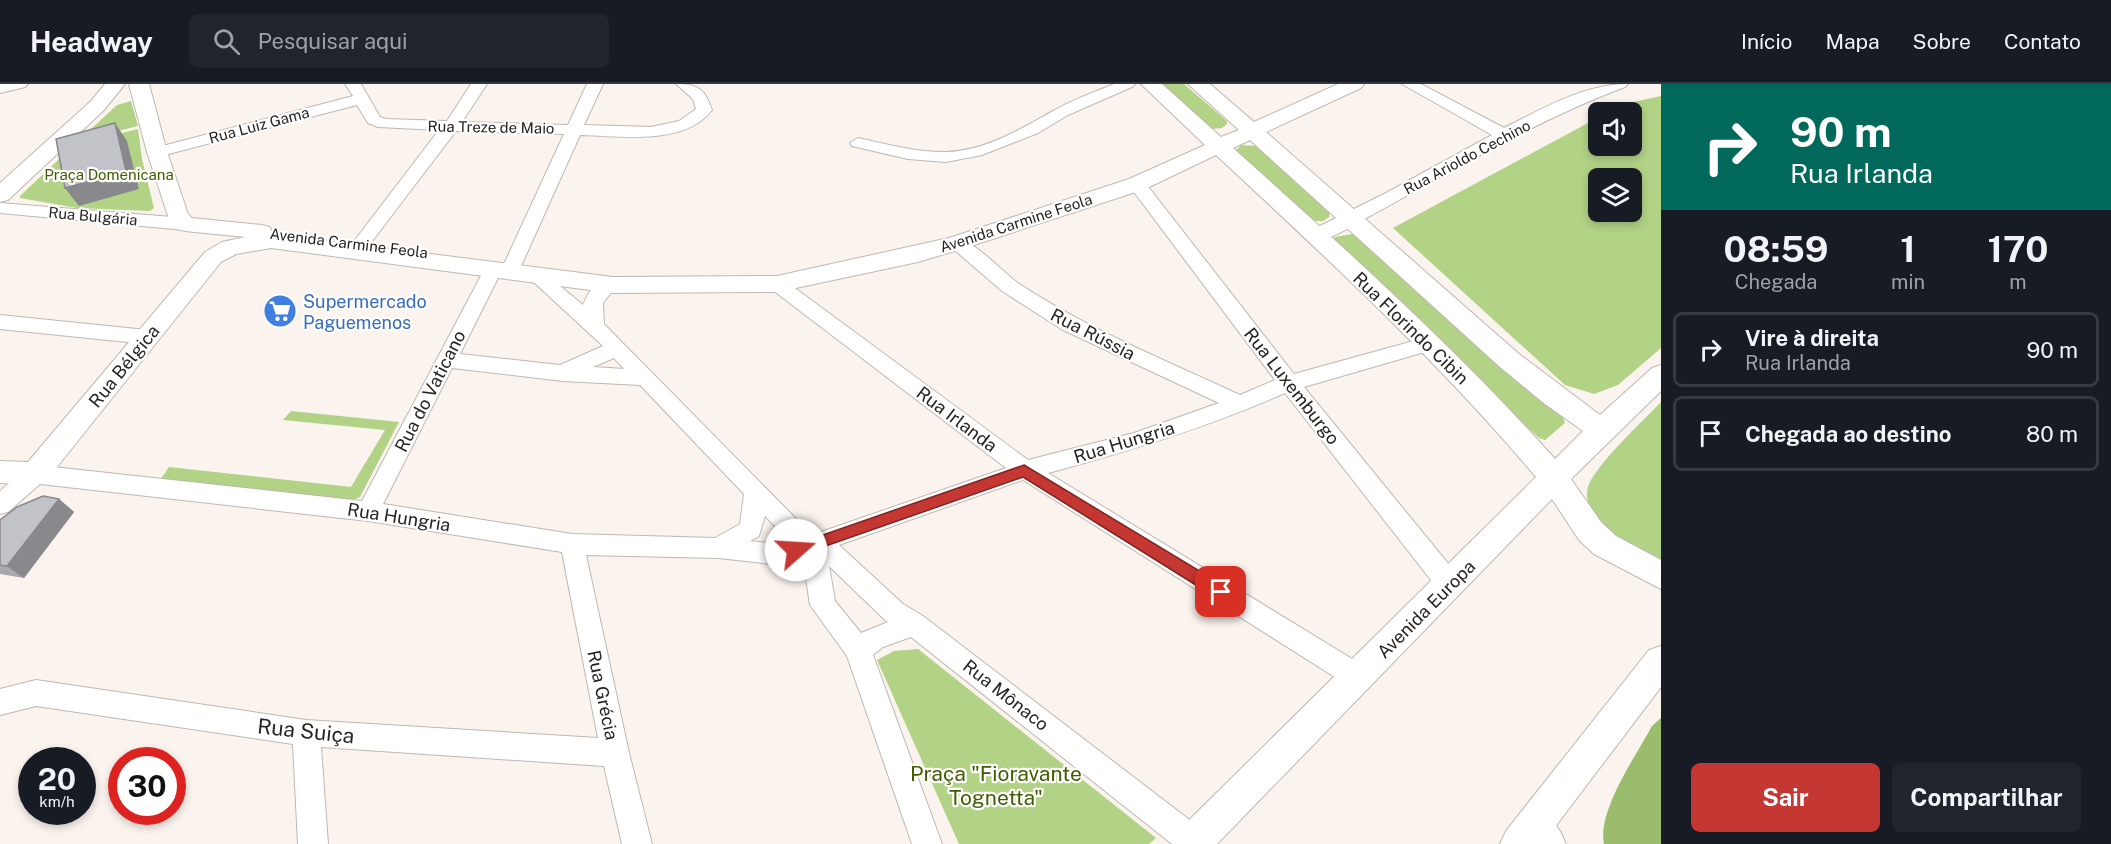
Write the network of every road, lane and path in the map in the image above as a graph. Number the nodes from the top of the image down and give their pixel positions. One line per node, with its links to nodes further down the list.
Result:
1 (20, 84): 12 (street)
2 (115, 84): 15 (main road)
3 (479, 84): 16 (street)
4 (595, 84): 17 (street, Rua do Vaticano)
5 (684, 84): 17 (street, Rua Treze de Maio)
6 (1127, 84): 20 (street)
7 (1151, 84): 21 (main road, Rua Florindo Cibin)
8 (1198, 84): 18 (main road)
9 (1354, 84): 18 (main road, Avenida Carmine Feola)
10 (1410, 84): 19 (street)
11 (1620, 84): 19 (street, Rua Arioldo Cechino)
12 (0, 88)
13 (140, 91): 15 (main road); 22 (main road)
14 (357, 91): 16 (street, Rua Treze de Maio); 22 (street, Rua Luiz Gama)
15 (97, 106): 24 (main road)
16 (452, 125): 17 (street, Rua Treze de Maio); 31 (street)
17 (576, 128): 33 (street, Rua do Vaticano)
18 (1252, 130): 21 (main road, Avenida Carmine Feola); 26 (main road)
19 (1504, 135): 26 (street, Rua Arioldo Cechino)
20 (858, 142)
21 (1217, 146): 23 (main road, Avenida Carmine Feola); 28 (main road, Rua Florindo Cibin)
22 (157, 152): 27 (main road)
23 (1137, 184): 30 (main road, Avenida Carmine Feola); 47 (street, Rua Luxemburgo)
24 (0, 195)
25 (0, 208): 27 (street, Rua Bulgária)
26 (1353, 219): 28 (street, Rua Arioldo Cechino); 49 (main road)
27 (193, 225): 31 (main road, Avenida Carmine Feola); 32 (main road)
28 (1316, 235): 41 (main road, Rua Florindo Cibin)
29 (271, 241): 32 (main road, Rua Bélgica); 33 (main road, Avenida Carmine Feola)
30 (957, 243): 35 (main road, Avenida Carmine Feola); 48 (street, Rua Rússia)
31 (361, 244): 33 (main road, Avenida Carmine Feola)
32 (213, 257): 40 (main road, Rua Bélgica)
33 (503, 267): 34 (main road, Avenida Carmine Feola); 37 (main road, Avenida Carmine Feola); 43 (street, Rua do Vaticano)
34 (535, 275): 36 (main road, Avenida Carmine Feola); 39 (street, Rua Mônaco)
35 (777, 284): 37 (main road, Avenida Carmine Feola); 50 (street, Rua Irlanda)
36 (607, 285): 37 (main road, Avenida Carmine Feola); 39 (street)
37 (659, 285)
38 (0, 322): 40 (street)
39 (596, 326): 42 (street, Rua Mônaco)
40 (147, 337): 52 (main road, Rua Bélgica)
41 (1428, 344): 47 (street, Rua Hungria); 53 (main road, Rua Florindo Cibin)
42 (617, 348): 44 (street); 46 (street, Rua Mônaco)
43 (446, 360): 44 (street); 56 (street, Rua do Vaticano)
44 (563, 373): 46 (street)
45 (1661, 375): 49 (main road, Avenida Europa)
46 (647, 378): 54 (street, Rua Mônaco)
47 (1289, 383): 48 (street, Rua Hungria); 61 (street, Rua Luxemburgo)
48 (1240, 404): 50 (street, Rua Hungria)
49 (1602, 430): 53 (main road, Avenida Europa)
50 (1024, 471): 59 (street, Rua Hungria); 65 (street, Rua Irlanda)
51 (0, 472): 52 (main road, Rua Hungria)
52 (35, 474): 55 (street); 56 (street, Rua Hungria)
53 (1555, 479): 60 (main road, Rua Florindo Cibin); 61 (main road, Avenida Europa)
54 (756, 493): 58 (street); 59 (street, Rua Mônaco)
55 (0, 505)
56 (368, 511): 57 (street, Rua Hungria)
57 (572, 544): 58 (street, Rua Hungria); 68 (street, Rua Grécia)
58 (718, 548): 59 (street, Rua Hungria)
59 (812, 549): 62 (street, Rua Mônaco); 63 (street)
60 (1661, 576)
61 (1450, 585): 65 (main road, Avenida Europa)
62 (914, 624): 63 (street); 70 (street, Rua Mônaco)
63 (858, 650): 73 (street)
64 (1661, 662): 69 (main road)
65 (1358, 677): 70 (main road, Avenida Europa)
66 (0, 702): 67 (street, Rua Suiça)
67 (306, 733): 68 (street, Rua Suiça); 71 (street)
68 (615, 753): 72 (street, Rua Grécia)
69 (1536, 837)
70 (1192, 843)
71 (313, 844)
72 (637, 844)
73 (927, 844)

